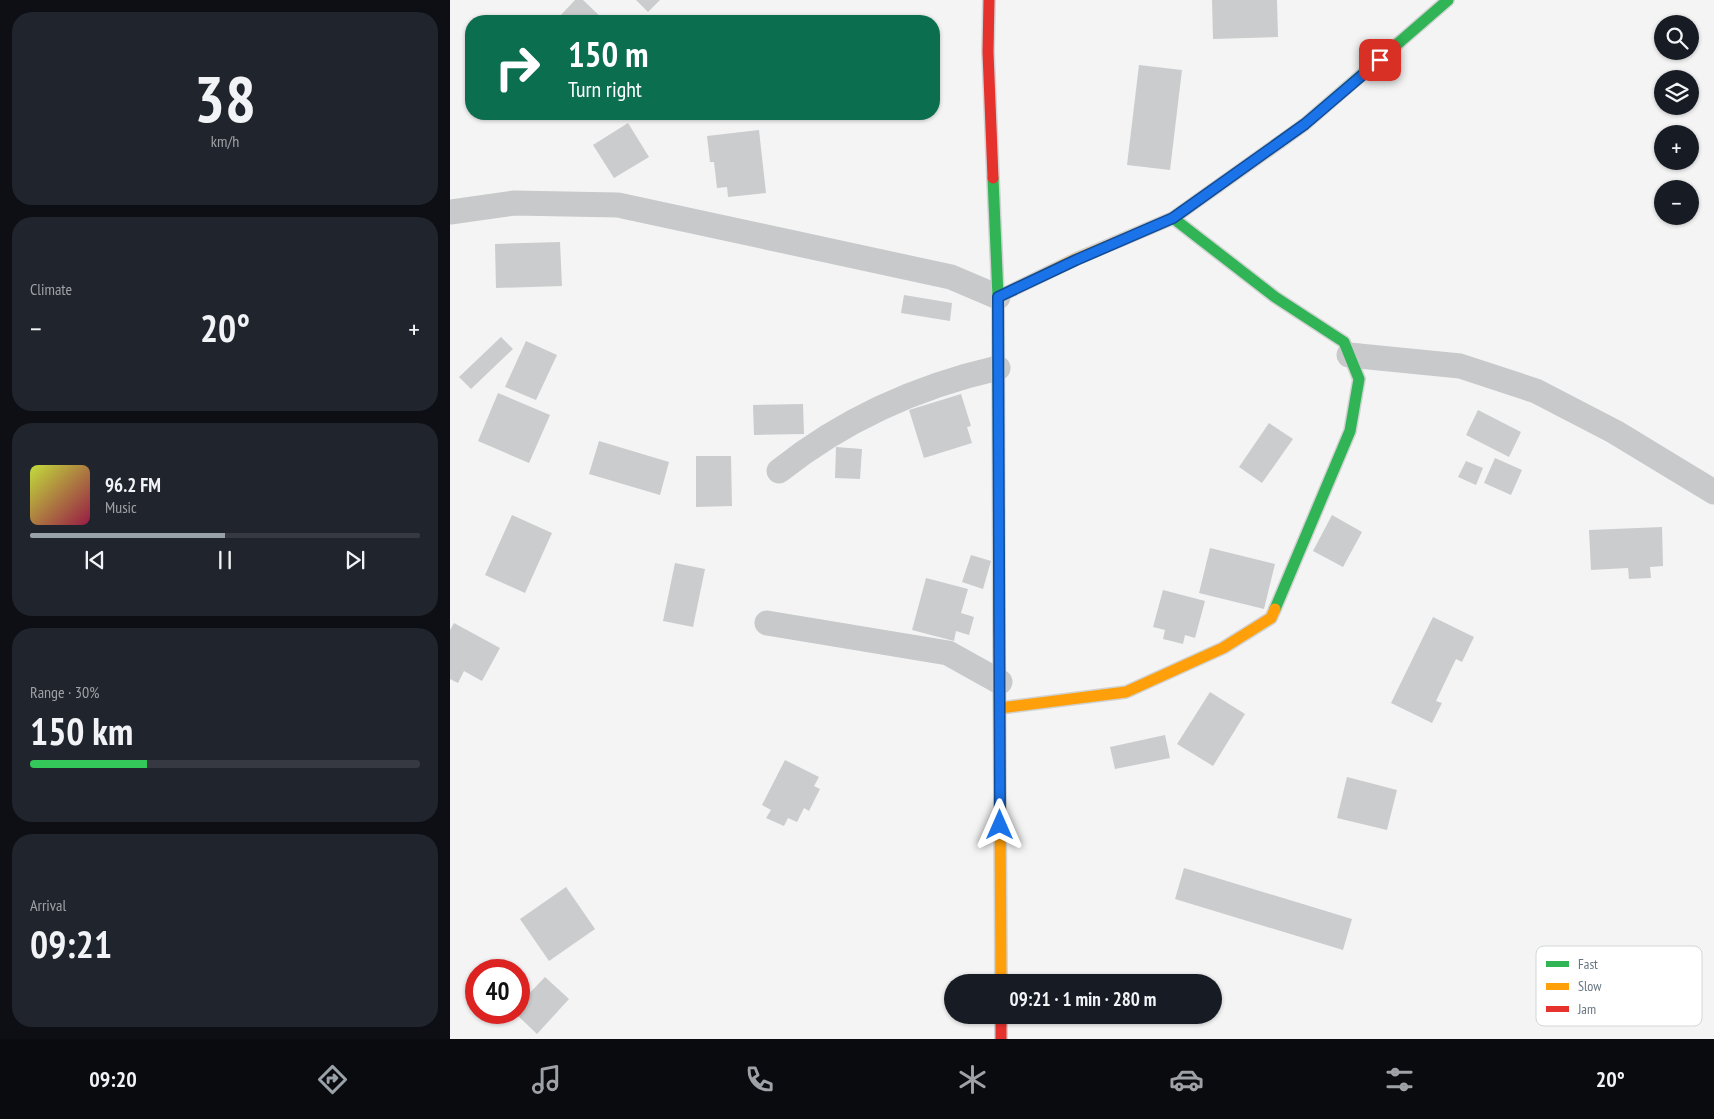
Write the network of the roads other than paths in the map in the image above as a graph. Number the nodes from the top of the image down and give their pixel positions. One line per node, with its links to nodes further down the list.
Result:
1 (989, 0): 5 (street)
2 (1448, 0): 4 (street)
3 (450, 212): 5 (street)
4 (1173, 218): 5 (street); 6 (street)
5 (998, 297): 7 (street)
6 (1350, 355): 9 (street); 12 (street)
7 (998, 368): 8 (street); 11 (street)
8 (779, 471)
9 (1714, 492)
10 (767, 623): 11 (street)
11 (1000, 682): 12 (street)
12 (1000, 708): 13 (street)
13 (1001, 974)
14 (1001, 1024): 15 (street)
15 (1001, 1039)

